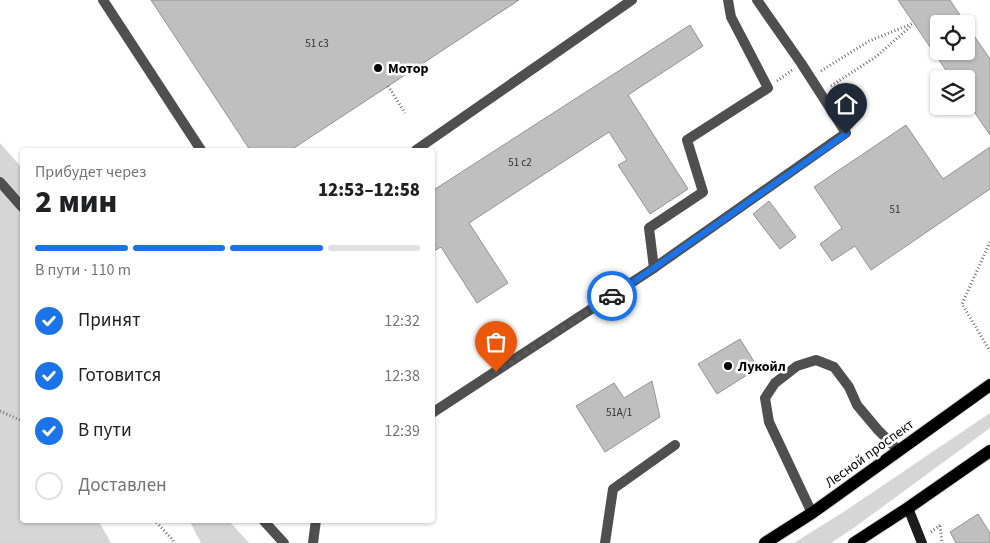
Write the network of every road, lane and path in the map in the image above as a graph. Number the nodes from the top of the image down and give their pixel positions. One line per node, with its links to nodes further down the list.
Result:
1 (103, 0): 9 (lane)
2 (632, 0): 10 (lane)
3 (728, 0): 14 (lane)
4 (757, 0): 7 (lane)
5 (837, 62): 7 (path)
6 (388, 86): 8 (path)
7 (820, 94): 14 (lane)
8 (405, 113)
9 (201, 148)
10 (419, 148)
11 (0, 182): 12 (lane)
12 (20, 205)
13 (990, 242): 15 (path)
14 (654, 268): 18 (lane)
15 (990, 351)
16 (990, 385): 21 (main road, Лесной проспект)
17 (0, 410): 19 (path)
18 (435, 411)
19 (20, 420)
20 (676, 446): 32 (lane)
21 (898, 450): 24 (main road, Лесной проспект); 24 (lane)
22 (990, 451): 23 (main road)
23 (908, 508): 34 (main road); 35 (main road)
24 (812, 513): 33 (main road, Лесной проспект)
25 (157, 523): 29 (path)
26 (266, 523): 30 (lane)
27 (316, 523): 31 (lane)
28 (940, 525): 36 (path)
29 (174, 543)
30 (284, 543)
31 (313, 543)
32 (605, 543)
33 (765, 543)
34 (854, 543)
35 (922, 543)
36 (942, 543)

